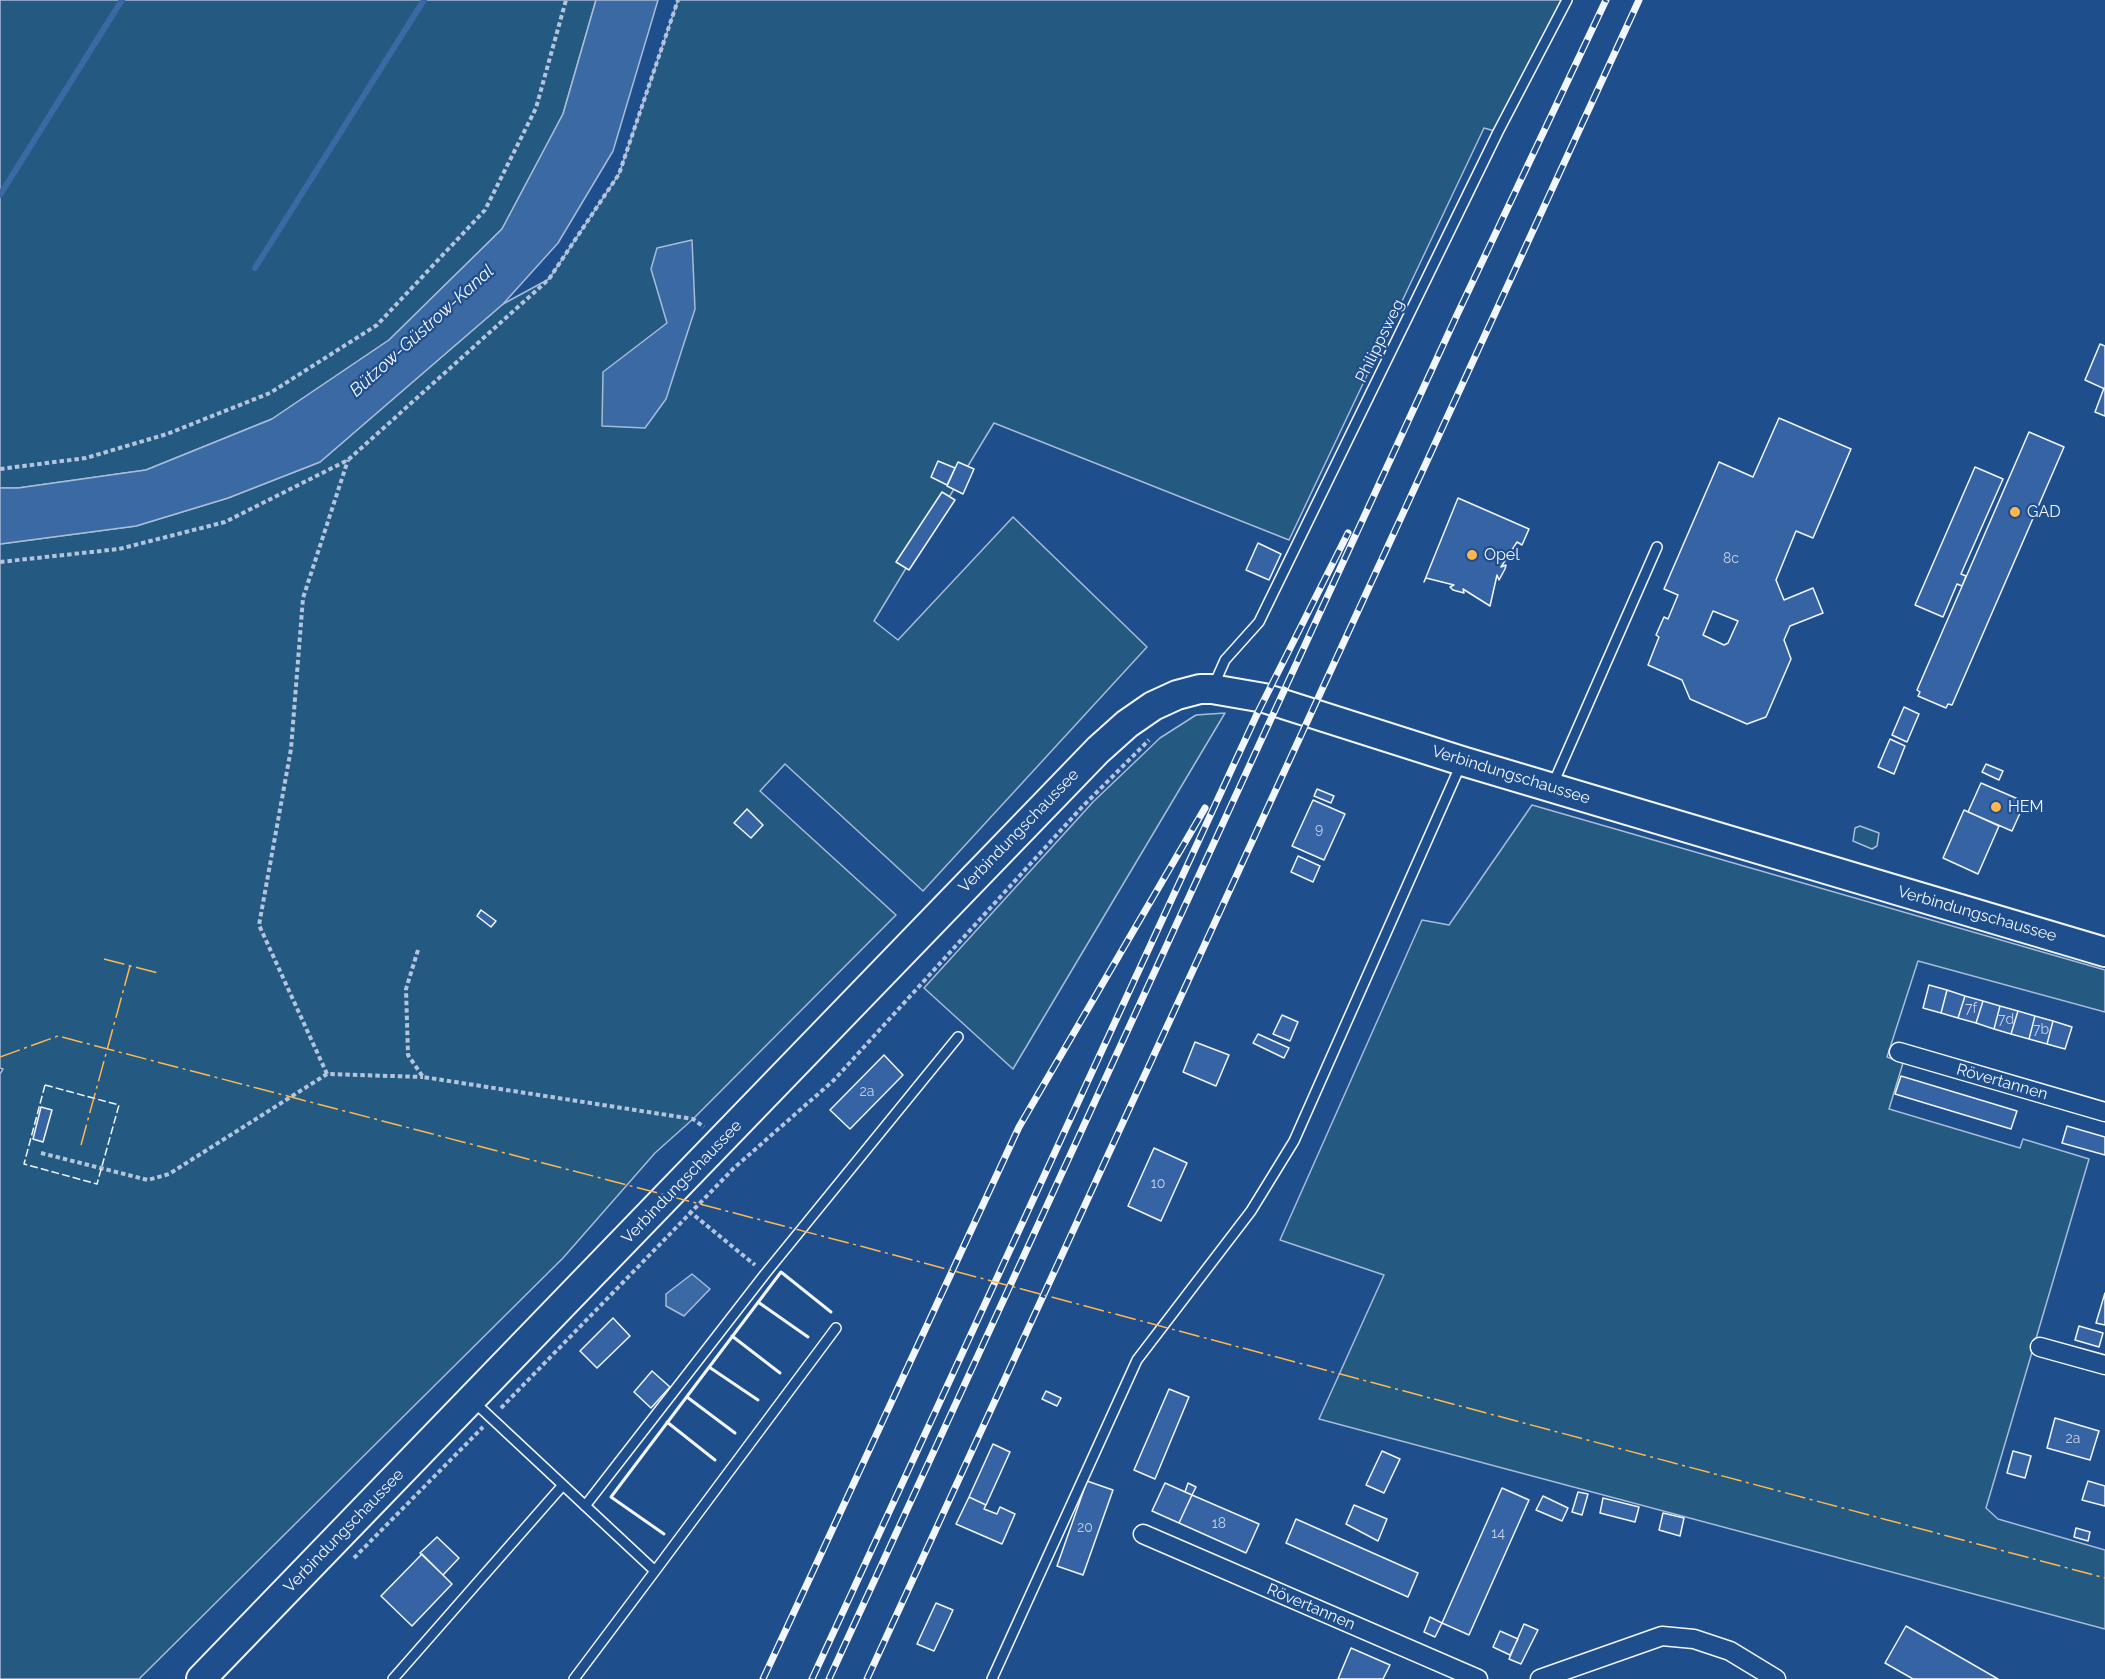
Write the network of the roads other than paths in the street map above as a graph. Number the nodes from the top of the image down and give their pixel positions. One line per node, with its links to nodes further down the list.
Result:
1 (1567, 0): 3 (lane, Philippsweg)
2 (1657, 547): 5 (lane)
3 (1212, 689): 4 (main road, Verbindungschaussee); 13 (main road, Verbindungschaussee)
4 (1462, 761): 5 (main road, Verbindungschaussee); 21 (lane)
5 (1551, 788): 6 (main road, Verbindungschaussee)
6 (2105, 952)
7 (958, 1037): 15 (lane)
8 (1899, 1052): 9 (street, Rövertannen)
9 (2105, 1112)
10 (836, 1328): 17 (lane)
11 (2040, 1347): 12 (street)
12 (2105, 1365)
13 (471, 1399): 14 (lane); 18 (main road, Verbindungschaussee)
14 (563, 1485): 15 (lane); 19 (lane)
15 (585, 1506): 17 (lane)
16 (1143, 1534): 22 (street, Rövertannen)
17 (655, 1571): 20 (lane)
18 (201, 1679)
19 (393, 1679)
20 (574, 1679)
21 (992, 1679)
22 (1478, 1679)
23 (1540, 1679): 24 (street)
24 (1776, 1679)

